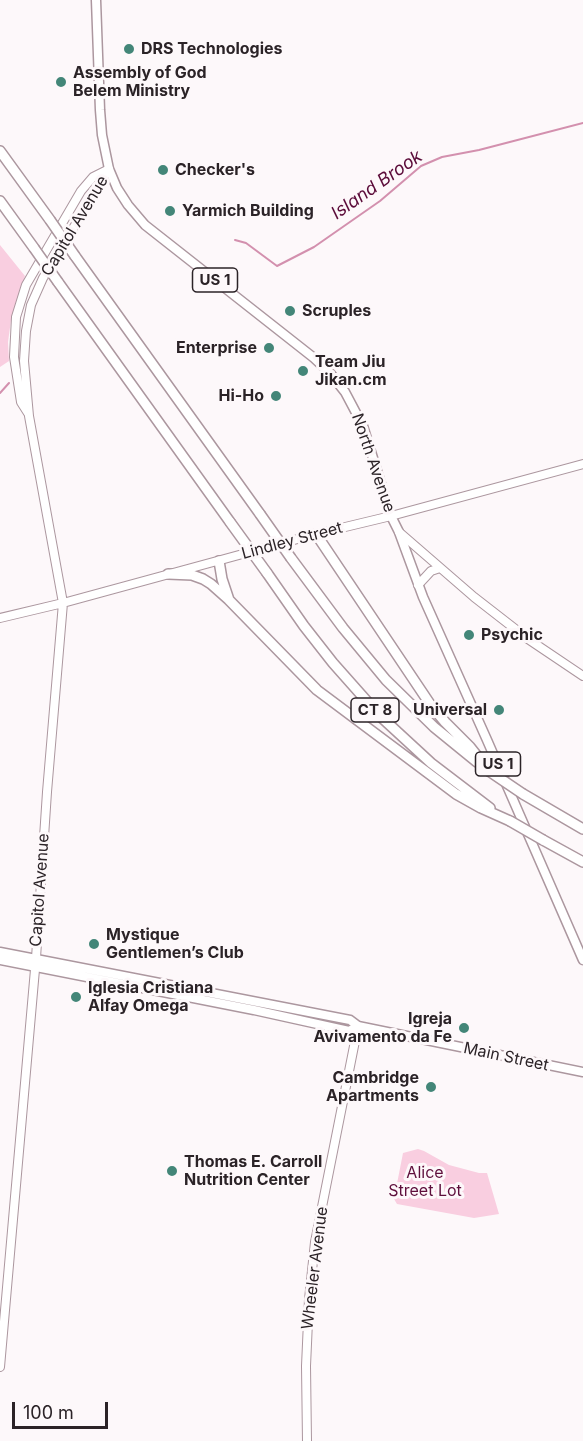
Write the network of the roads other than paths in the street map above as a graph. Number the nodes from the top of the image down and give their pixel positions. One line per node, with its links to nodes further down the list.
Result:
1 (96, 0): 3 (main road, North Avenue / US 1)
2 (0, 151): 18 (highway, CT 8, bridge)
3 (109, 169): 5 (main road, Capitol Avenue); 5 (main road, Capitol Avenue); 7 (main road, North Avenue / US 1)
4 (0, 201): 19 (highway, CT 8, bridge)
5 (29, 416): 15 (main road, Capitol Avenue)
6 (583, 464): 7 (main road, Lindley Street)
7 (391, 516): 8 (main road, North Avenue / US 1); 9 (main road, Lindley Street)
8 (399, 532): 11 (main road); 13 (main road, North Avenue / US 1)
9 (316, 534): 10 (main road, Lindley Street); 18 (highway)
10 (219, 561): 12 (main road, Lindley Street); 14 (highway)
11 (440, 568): 13 (main road); 17 (main road)
12 (168, 574): 14 (highway); 15 (main road, Lindley Street)
13 (418, 585): 24 (main road, North Avenue / US 1)
14 (229, 600): 19 (highway)
15 (63, 603): 16 (main road, Lindley Street); 25 (main road, Capitol Avenue)
16 (0, 618)
17 (583, 676)
18 (489, 771): 20 (highway, CT 8, bridge)
19 (510, 820): 21 (highway, CT 8, bridge)
20 (583, 829)
21 (580, 860)
22 (0, 951): 25 (main road, Main Street)
23 (0, 960): 25 (main road, Main Street)
24 (583, 960)
25 (35, 962): 26 (main road, Main Street); 28 (main road, Capitol Avenue)
26 (358, 1026): 27 (main road, Main Street); 29 (main road, Wheeler Avenue)
27 (583, 1072)
28 (0, 1367)
29 (307, 1441)

